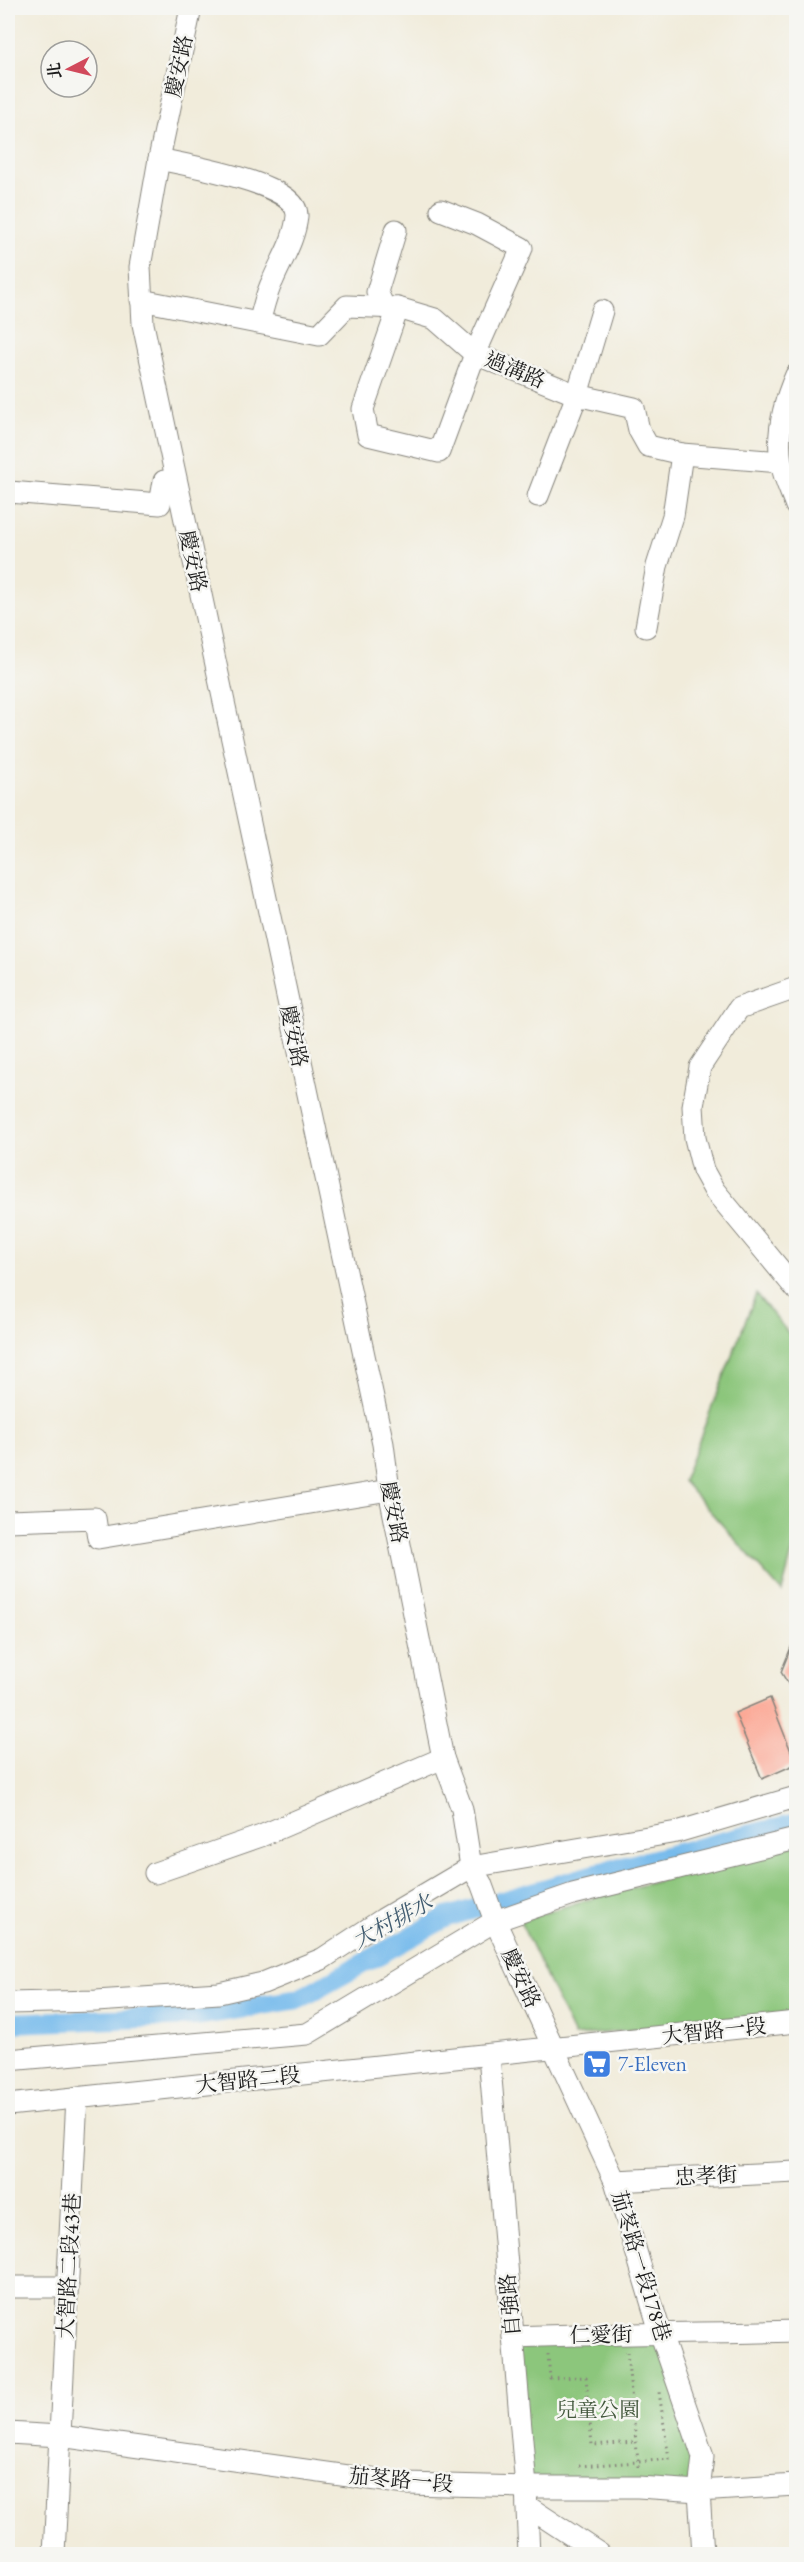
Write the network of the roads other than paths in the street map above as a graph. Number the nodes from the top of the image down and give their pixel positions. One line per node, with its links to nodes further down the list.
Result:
1 (191, 8): 2 (street, 慶安路)
2 (159, 159): 5 (street, 慶安路); 8 (street)
3 (441, 210): 9 (street)
4 (396, 230): 6 (street)
5 (141, 300): 8 (street, 過溝路); 14 (street, 慶安路)
6 (391, 308): 8 (street, 過溝路); 9 (street, 過溝路); 9 (street)
7 (602, 311): 11 (street)
8 (259, 323)
9 (475, 354): 11 (street, 過溝路)
10 (796, 375): 13 (street)
11 (577, 394): 12 (street, 過溝路); 16 (street)
12 (682, 454): 13 (street, 過溝路); 18 (street)
13 (781, 462): 17 (street)
14 (177, 485): 15 (street); 21 (street, 慶安路)
15 (9, 492)
16 (538, 496)
17 (796, 506)
18 (646, 627)
19 (796, 988): 20 (street)
20 (796, 1289)
21 (389, 1490): 22 (street); 23 (street, 慶安路)
22 (8, 1521)
23 (443, 1758): 26 (street); 27 (street, 慶安路)
24 (796, 1797): 27 (street)
25 (796, 1839): 28 (street)
26 (155, 1873)
27 (476, 1875): 28 (street, 慶安路); 29 (street)
28 (493, 1917): 31 (street, 慶安路); 33 (street)
29 (8, 2003)
30 (796, 2022): 31 (street, 大智路一段)
31 (554, 2048): 32 (street, 大智路一段); 37 (street, 茄苳路一段178巷)
32 (489, 2055): 34 (street, 大智路二段); 42 (street, 自強路)
33 (8, 2060)
34 (77, 2097): 35 (street, 大智路二段); 39 (street, 大智路二段43巷)
35 (8, 2104)
36 (796, 2172): 37 (street, 忠孝街)
37 (615, 2181): 41 (street, 茄苳路一段178巷)
38 (8, 2287): 39 (street)
39 (68, 2287): 44 (street, 大智路二段43巷)
40 (796, 2331): 41 (street, 仁愛街)
41 (661, 2335): 42 (street, 仁愛街); 46 (street, 茄苳路一段178巷)
42 (513, 2337): 47 (street, 自強路)
43 (8, 2433): 44 (street, 茄苳路一段)
44 (60, 2436): 47 (street, 茄苳路一段); 48 (street, 大智路二段43巷)
45 (796, 2486): 46 (street, 茄苳路一段)
46 (699, 2491): 47 (street, 茄苳路一段); 51 (street, 茄苳路一段178巷)
47 (526, 2497): 49 (street, 自強路); 50 (street)
48 (54, 2554)
49 (529, 2554)
50 (600, 2554)
51 (703, 2554)

